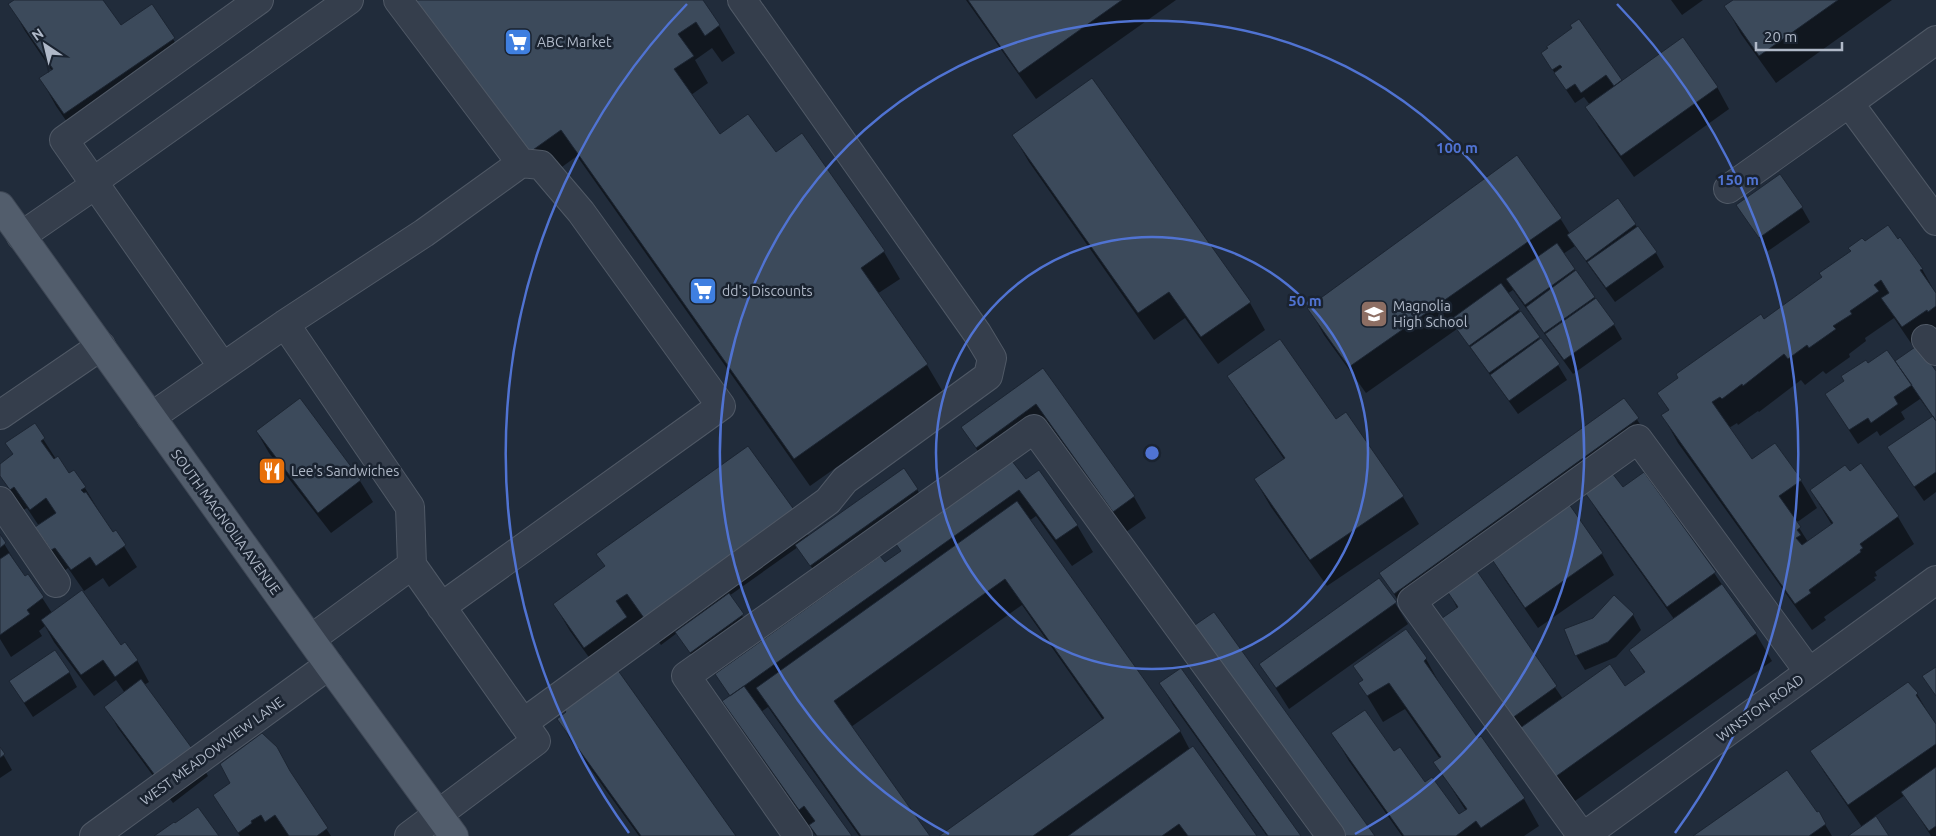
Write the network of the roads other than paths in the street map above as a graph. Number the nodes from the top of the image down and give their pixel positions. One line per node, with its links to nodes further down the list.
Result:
1 (259, 0): 8 (street)
2 (349, 0): 8 (street)
3 (398, 0): 7 (street)
4 (742, 0): 26 (street)
5 (1936, 40): 6 (street)
6 (1849, 103): 9 (street); 11 (street)
7 (521, 163): 13 (street); 22 (street)
8 (95, 185): 12 (street); 15 (street)
9 (1728, 189)
10 (0, 206): 12 (main road, SOUTH MAGNOLIA AVENUE)
11 (1936, 221)
12 (22, 236): 14 (main road, SOUTH MAGNOLIA AVENUE)
13 (285, 324): 15 (street); 19 (street)
14 (100, 346): 16 (street); 17 (main road, SOUTH MAGNOLIA AVENUE)
15 (224, 367): 17 (street)
16 (0, 415)
17 (151, 417): 23 (main road, SOUTH MAGNOLIA AVENUE)
18 (0, 501): 21 (street)
19 (412, 565): 22 (street); 23 (street)
20 (1936, 580): 25 (street, WINSTON ROAD)
21 (56, 583)
22 (441, 607): 26 (street)
23 (310, 639): 24 (main road, SOUTH MAGNOLIA AVENUE)
24 (329, 665): 27 (main road, SOUTH MAGNOLIA AVENUE); 28 (street, WEST MEADOWVIEW LANE)
25 (1809, 672): 32 (street, WINSTON ROAD); 32 (street)
26 (523, 723): 27 (street)
27 (447, 825): 29 (street)
28 (94, 836)
29 (409, 836)
30 (798, 836): 31 (street)
31 (1331, 836)
32 (1583, 836)

